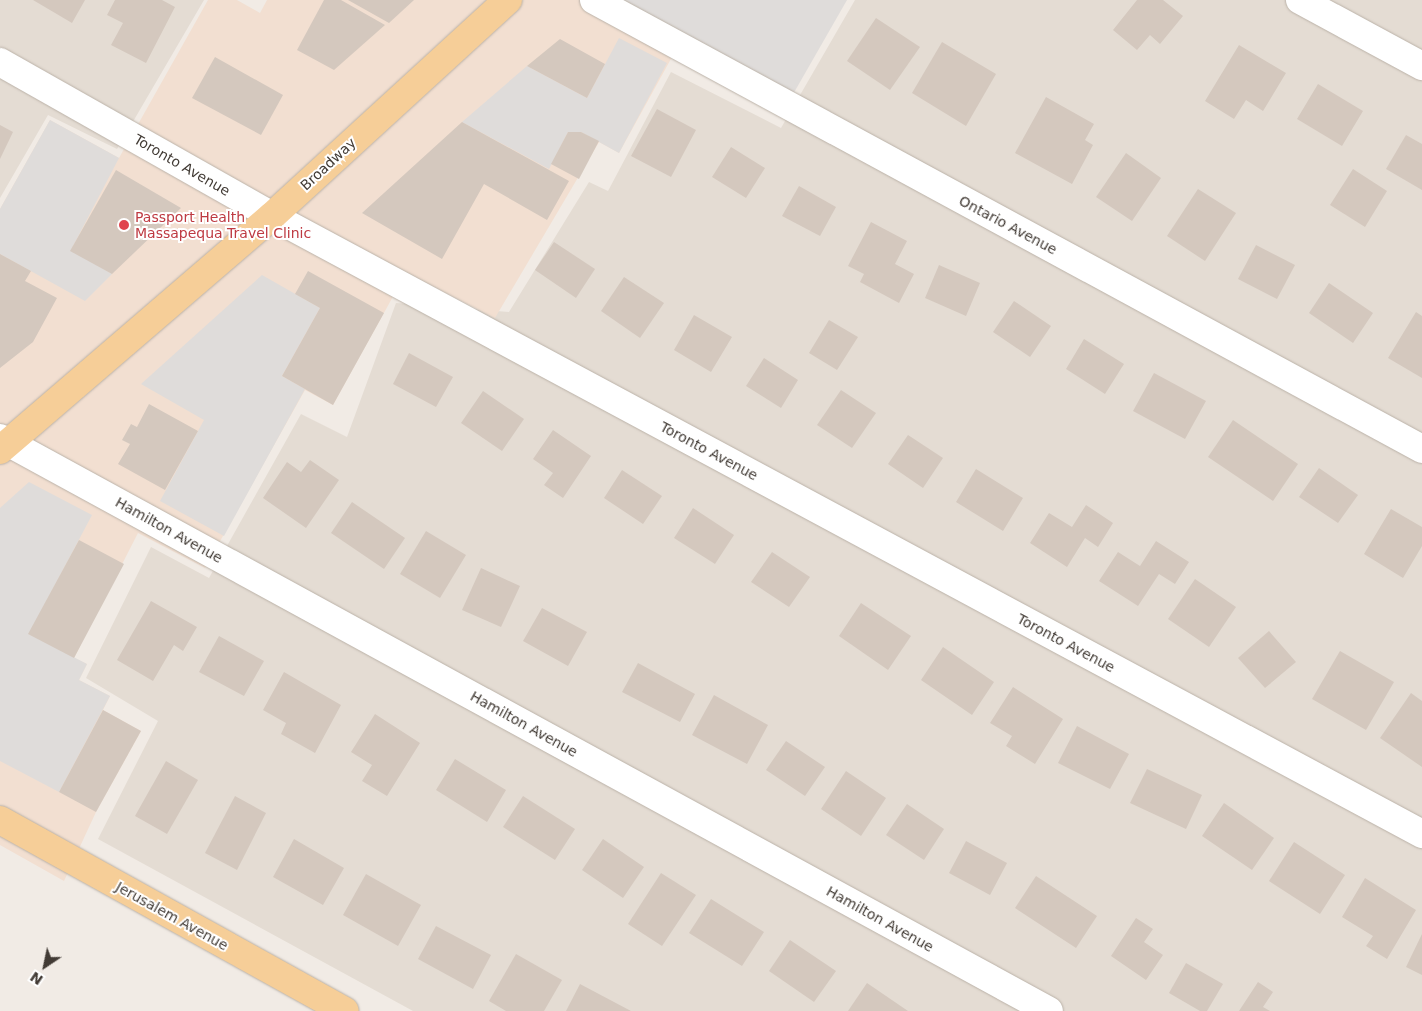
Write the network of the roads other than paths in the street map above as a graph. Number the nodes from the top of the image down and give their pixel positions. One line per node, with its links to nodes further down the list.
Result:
1 (508, 0): 6 (main road, Broadway)
2 (594, 0): 8 (street, Ontario Avenue)
3 (1300, 0): 5 (street)
4 (0, 62): 6 (street, Toronto Avenue)
5 (1422, 66)
6 (272, 216): 7 (main road, Broadway); 10 (street, Toronto Avenue)
7 (3, 443): 12 (street, Hamilton Avenue)
8 (1422, 449)
9 (0, 820): 11 (main road, Jerusalem Avenue)
10 (1422, 834)
11 (345, 1011)
12 (1049, 1011)

